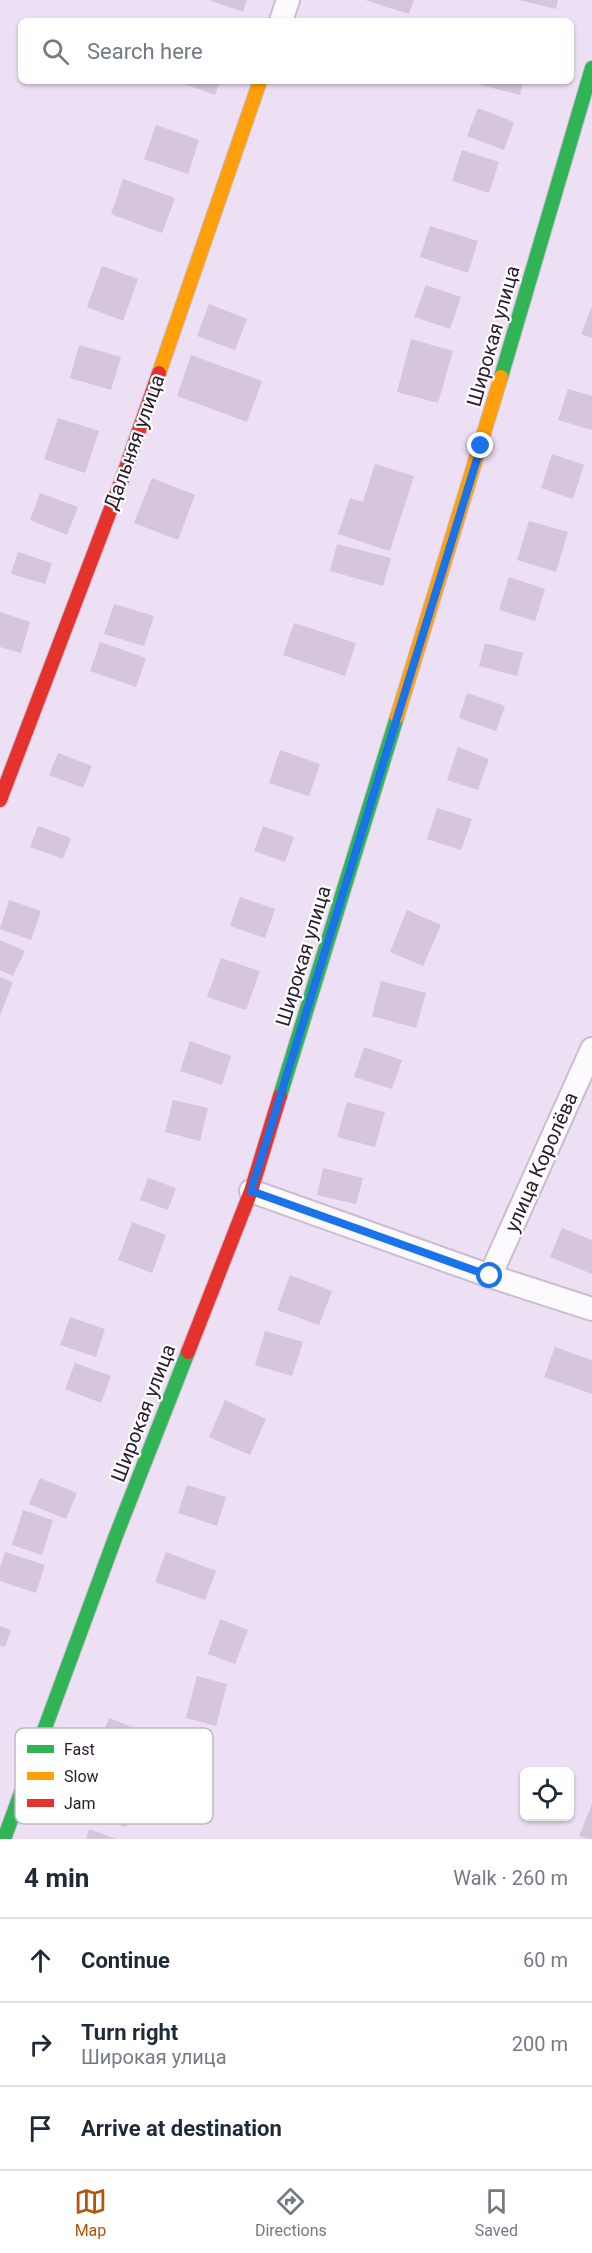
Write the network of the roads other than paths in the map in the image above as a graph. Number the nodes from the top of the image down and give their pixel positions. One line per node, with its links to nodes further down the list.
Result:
1 (288, 0): 2 (street)
2 (282, 18)
3 (592, 68): 7 (street, Широкая улица)
4 (259, 84): 5 (street, Дальняя улица)
5 (0, 800)
6 (592, 1049): 8 (street, улица Королёва)
7 (251, 1191): 8 (street); 10 (street, Широкая улица)
8 (490, 1276): 9 (street)
9 (592, 1309)
10 (45, 1728)
11 (15, 1809): 12 (street, Широкая улица)
12 (4, 1839)

